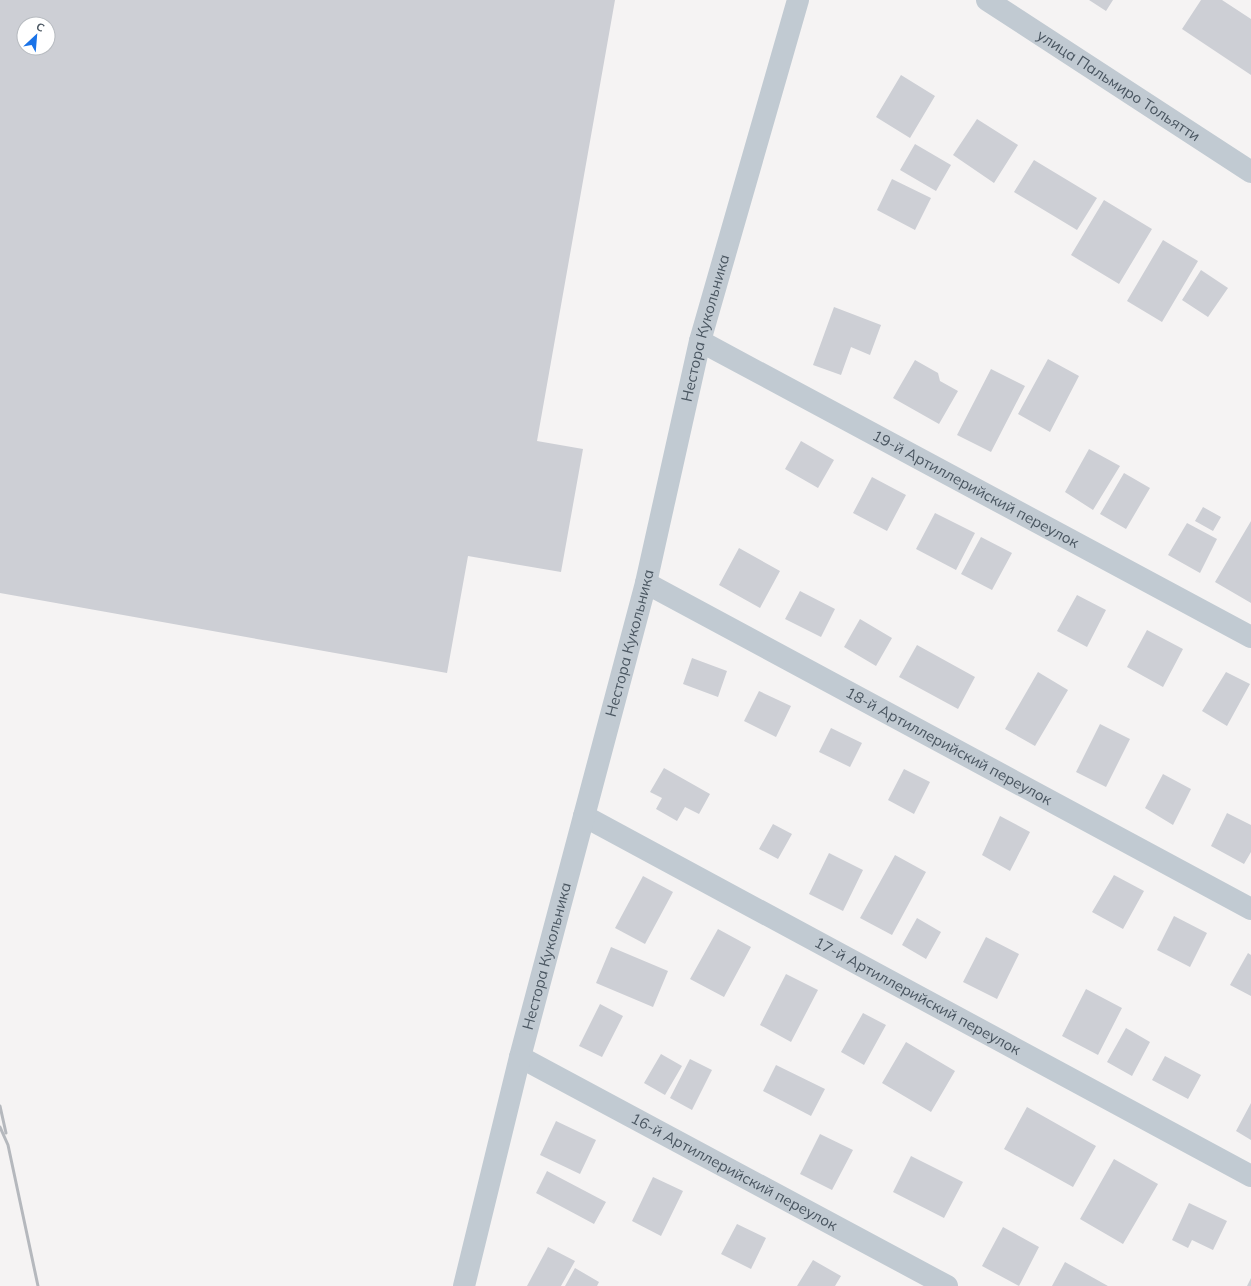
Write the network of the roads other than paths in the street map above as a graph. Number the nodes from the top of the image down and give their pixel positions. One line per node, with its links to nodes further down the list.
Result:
1 (798, 0): 4 (street, Нестора Кукольника)
2 (987, 0): 3 (street, улица Пальмиро Тольятти)
3 (1251, 172)
4 (700, 341): 5 (street, Нестора Кукольника); 6 (street, 19-й Артиллерийский переулок)
5 (646, 583): 7 (street, Нестора Кукольника); 8 (street, 18-й Артиллерийский переулок)
6 (1251, 637)
7 (584, 816): 9 (street, Нестора Кукольника); 10 (street, 17-й Артиллерийский переулок)
8 (1251, 909)
9 (520, 1057): 11 (street, Нестора Кукольника); 12 (street, 16-й Артиллерийский переулок)
10 (1251, 1176)
11 (464, 1286)
12 (947, 1286)

